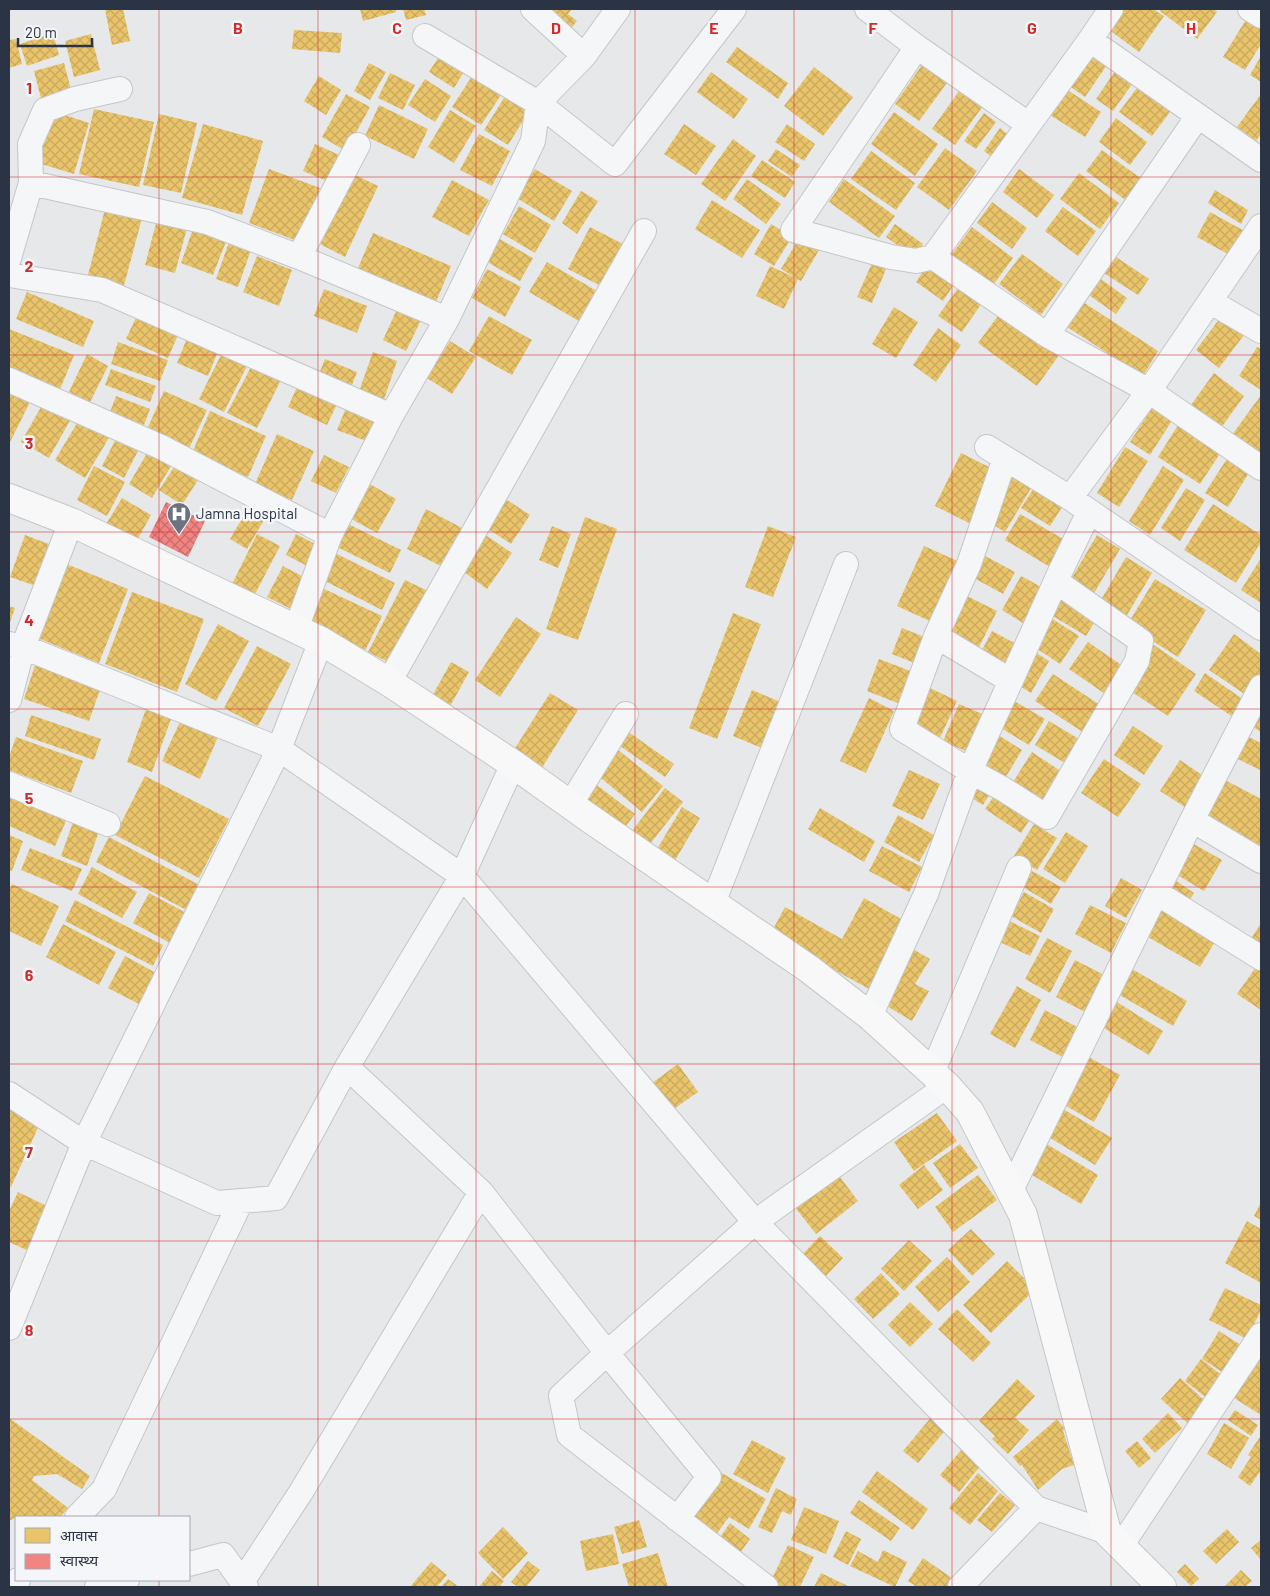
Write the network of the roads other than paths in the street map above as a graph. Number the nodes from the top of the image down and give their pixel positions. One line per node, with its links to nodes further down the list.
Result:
1 (533, 9): 11 (street)
2 (618, 9): 11 (street)
3 (734, 9): 13 (street)
4 (867, 9): 10 (street)
5 (1111, 9): 9 (street)
6 (1250, 9): 7 (street)
7 (1261, 16)
8 (426, 36): 13 (street)
9 (1090, 40): 14 (street); 15 (street)
10 (918, 47): 15 (street); 22 (street)
11 (584, 56): 13 (street)
12 (120, 89): 18 (street)
13 (538, 103): 26 (street)
14 (1198, 116): 17 (street); 28 (street)
15 (1028, 124): 22 (street)
16 (358, 145): 21 (street)
17 (1261, 160)
18 (31, 183): 21 (street); 23 (street)
19 (1261, 226): 25 (street)
20 (644, 231): 46 (street)
21 (300, 257): 26 (street)
22 (933, 257): 28 (street)
23 (9, 258)
24 (9, 275): 31 (street)
25 (1211, 302): 27 (street); 30 (street)
26 (447, 320): 31 (street)
27 (1261, 331)
28 (1047, 335): 30 (street)
29 (9, 380): 37 (street)
30 (1149, 391): 32 (street); 34 (street)
31 (391, 416): 37 (street)
32 (1261, 468)
33 (9, 498): 36 (street)
34 (1070, 498): 35 (street); 42 (street)
35 (1089, 512): 39 (street); 40 (street)
36 (70, 522): 41 (street); 44 (street)
37 (330, 535): 41 (street)
38 (846, 564): 61 (street)
39 (1056, 582): 45 (street); 52 (street)
40 (1261, 628)
41 (296, 630): 43 (street)
42 (936, 636): 45 (street); 52 (street)
43 (321, 641): 46 (street); 50 (street)
44 (16, 646): 48 (street); 50 (street)
45 (1011, 681): 52 (street)
46 (389, 682): 51 (street)
47 (1259, 697): 55 (street)
48 (9, 700)
49 (626, 714): 54 (street)
50 (279, 749): 59 (street); 67 (street)
51 (513, 764): 54 (street); 59 (street)
52 (970, 771): 63 (street)
53 (9, 784): 56 (street)
54 (570, 805): 61 (street)
55 (1192, 820): 57 (street); 60 (street)
56 (108, 824)
57 (1261, 861)
58 (1019, 868): 65 (street)
59 (462, 876): 64 (street); 71 (street)
60 (1156, 893): 62 (street); 68 (street)
61 (713, 903): 63 (street)
62 (1261, 958)
63 (870, 1016): 65 (street)
64 (347, 1067): 69 (street); 70 (street)
65 (939, 1079): 68 (street); 71 (street)
66 (9, 1094): 67 (street)
67 (84, 1143): 70 (street); 72 (street)
68 (1012, 1190): 78 (street)
69 (481, 1192): 74 (street); 81 (street)
70 (241, 1201): 76 (street)
71 (755, 1222): 74 (street); 75 (street)
72 (9, 1328)
73 (1261, 1336): 78 (street)
74 (607, 1353): 77 (street); 77 (street)
75 (1036, 1508): 78 (street); 84 (street)
76 (79, 1516)
77 (678, 1519): 83 (street)
78 (1114, 1539): 85 (street)
79 (190, 1564): 81 (street)
80 (123, 1581): 82 (street)
81 (244, 1584)
82 (97, 1587)
83 (766, 1587)
84 (960, 1587)
85 (1162, 1587)

